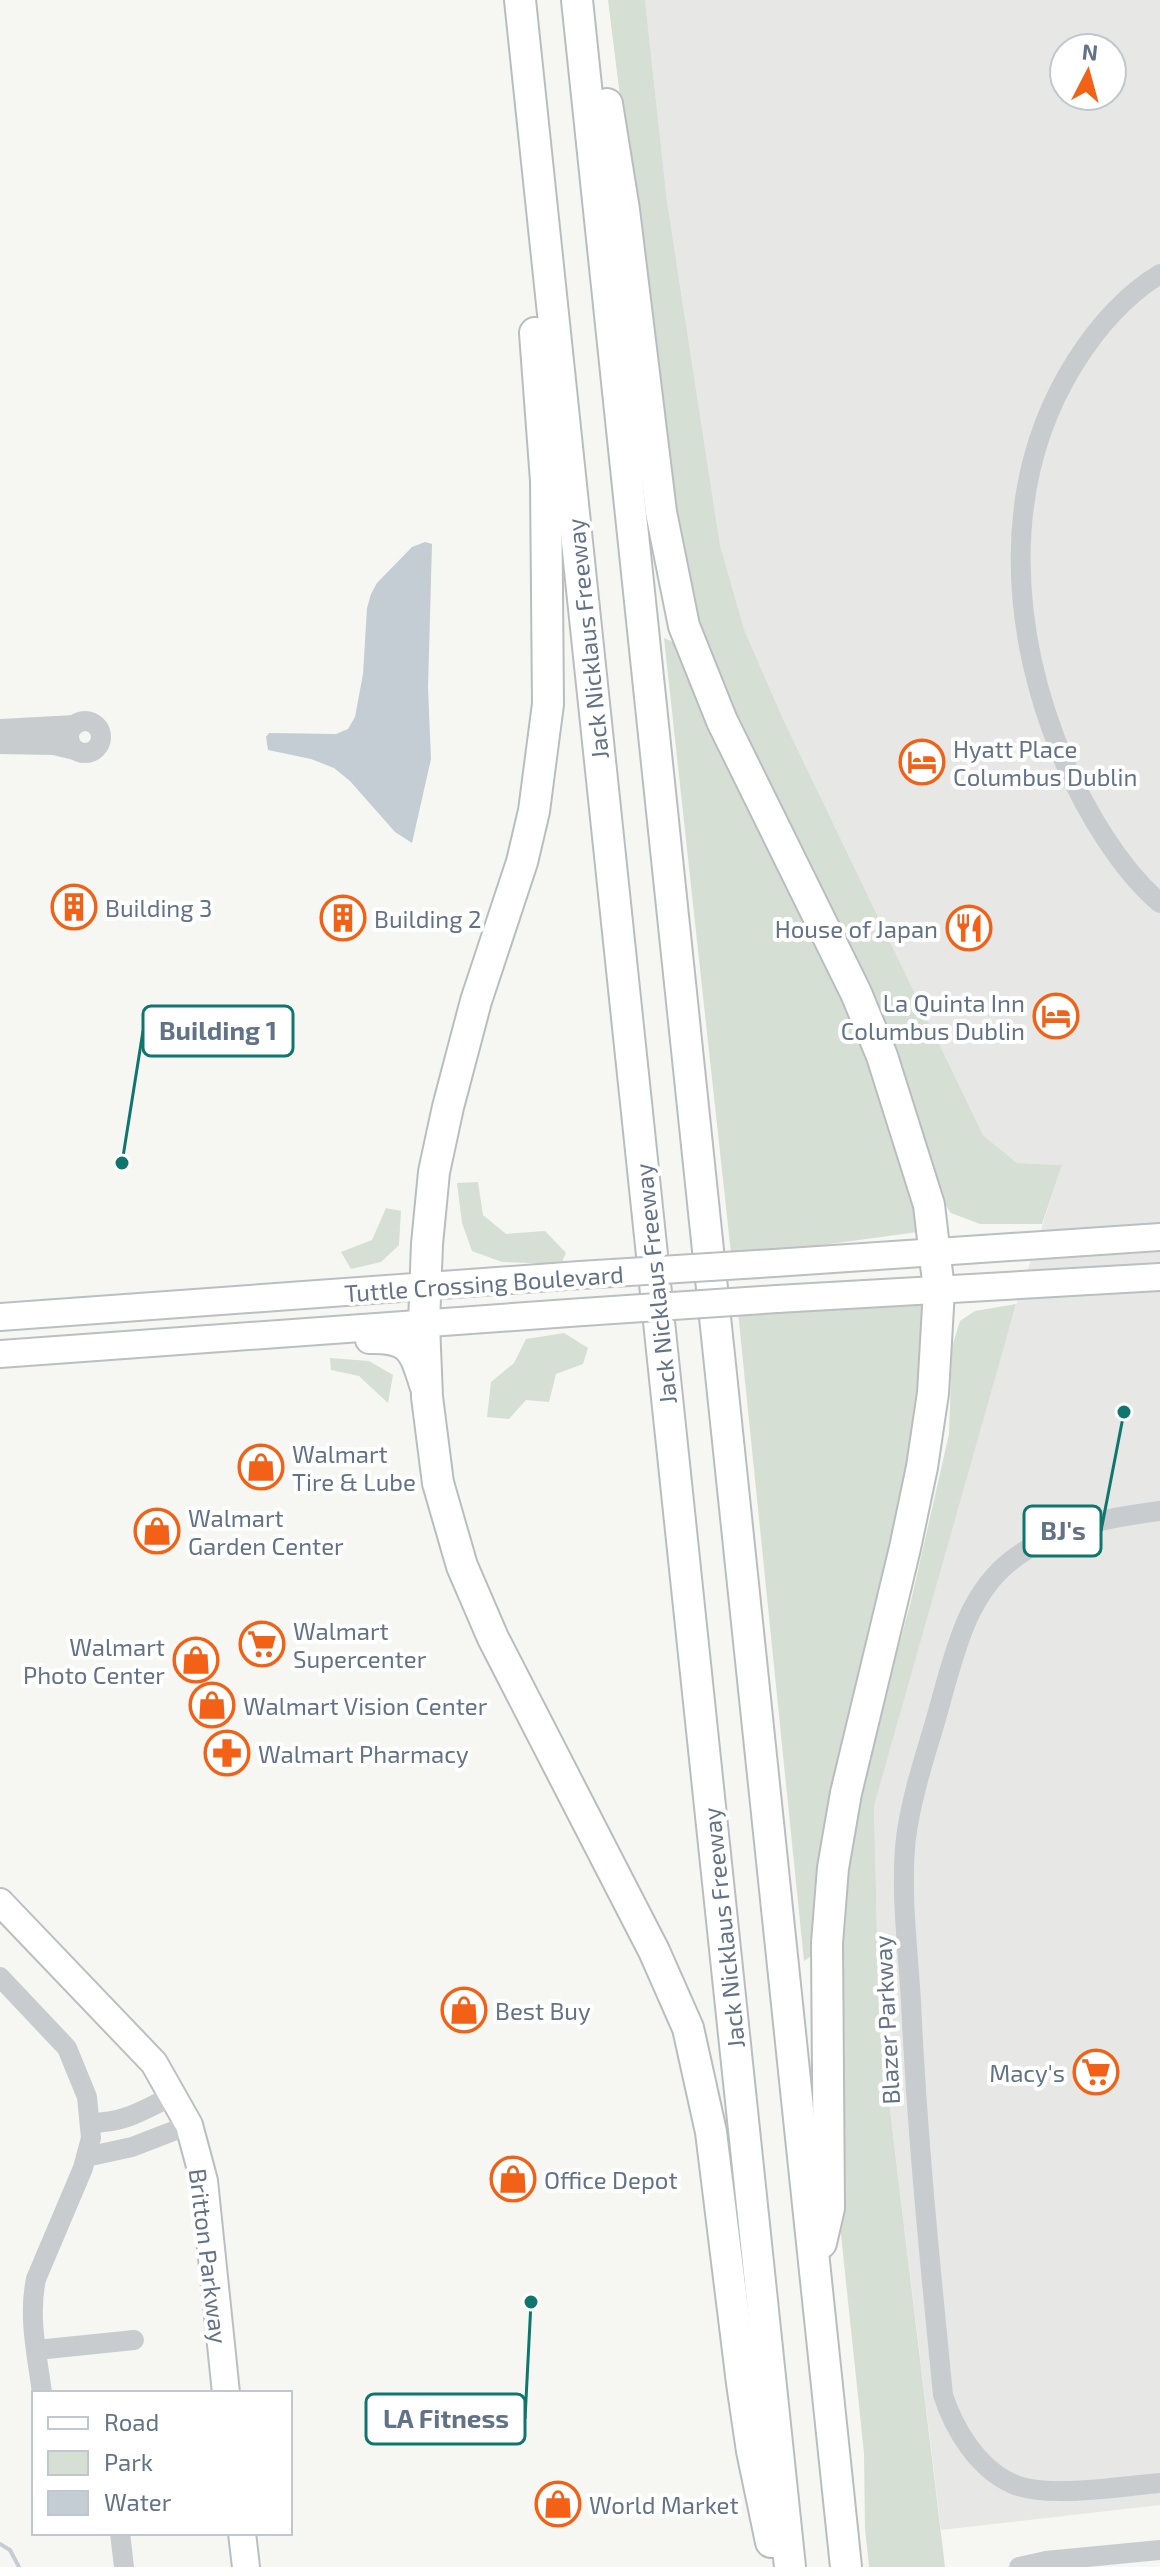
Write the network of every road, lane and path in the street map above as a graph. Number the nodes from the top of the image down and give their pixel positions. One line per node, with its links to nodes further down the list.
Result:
1 (520, 0): 4 (highway, Jack Nicklaus Freeway)
2 (577, 0): 30 (highway)
3 (589, 0): 12 (highway)
4 (546, 248): 14 (highway); 42 (highway, Jack Nicklaus Freeway)
5 (1160, 274): 10 (street)
6 (75, 725): 7 (street); 9 (street); 9 (street)
7 (0, 729)
8 (0, 744): 9 (street)
9 (75, 750)
10 (1160, 903)
11 (1160, 1237): 12 (main road, Tuttle Crossing Boulevard)
12 (935, 1252): 14 (main road, Tuttle Crossing Boulevard, bridge); 15 (highway)
13 (1160, 1277): 15 (main road, Tuttle Crossing Boulevard)
14 (426, 1287): 16 (main road, Tuttle Crossing Boulevard); 17 (highway)
15 (939, 1290): 17 (main road, Tuttle Crossing Boulevard, bridge); 30 (highway)
16 (0, 1317)
17 (424, 1324): 18 (main road, Tuttle Crossing Boulevard); 20 (highway)
18 (271, 1335): 19 (main road, Tuttle Crossing Boulevard); 20 (main road)
19 (0, 1354)
20 (427, 1397): 41 (highway)
21 (1160, 1511): 35 (street, Blazer Parkway)
22 (0, 1902): 24 (main road, Britton Parkway)
23 (0, 1977): 26 (street)
24 (170, 2088): 25 (street); 27 (main road, Britton Parkway)
25 (121, 2115): 26 (street); 28 (street)
26 (89, 2116): 29 (street)
27 (189, 2125): 28 (street); 34 (main road, Britton Parkway)
28 (132, 2147): 29 (street)
29 (86, 2157): 32 (street)
30 (815, 2271): 43 (highway)
31 (134, 2340): 32 (street)
32 (37, 2350): 33 (street)
33 (42, 2391)
34 (226, 2391)
35 (1160, 2483)
36 (120, 2535): 39 (street)
37 (242, 2535): 40 (main road)
38 (1160, 2550): 44 (street)
39 (124, 2567)
40 (246, 2567)
41 (776, 2567)
42 (790, 2567)
43 (846, 2567)
44 (1019, 2567)

